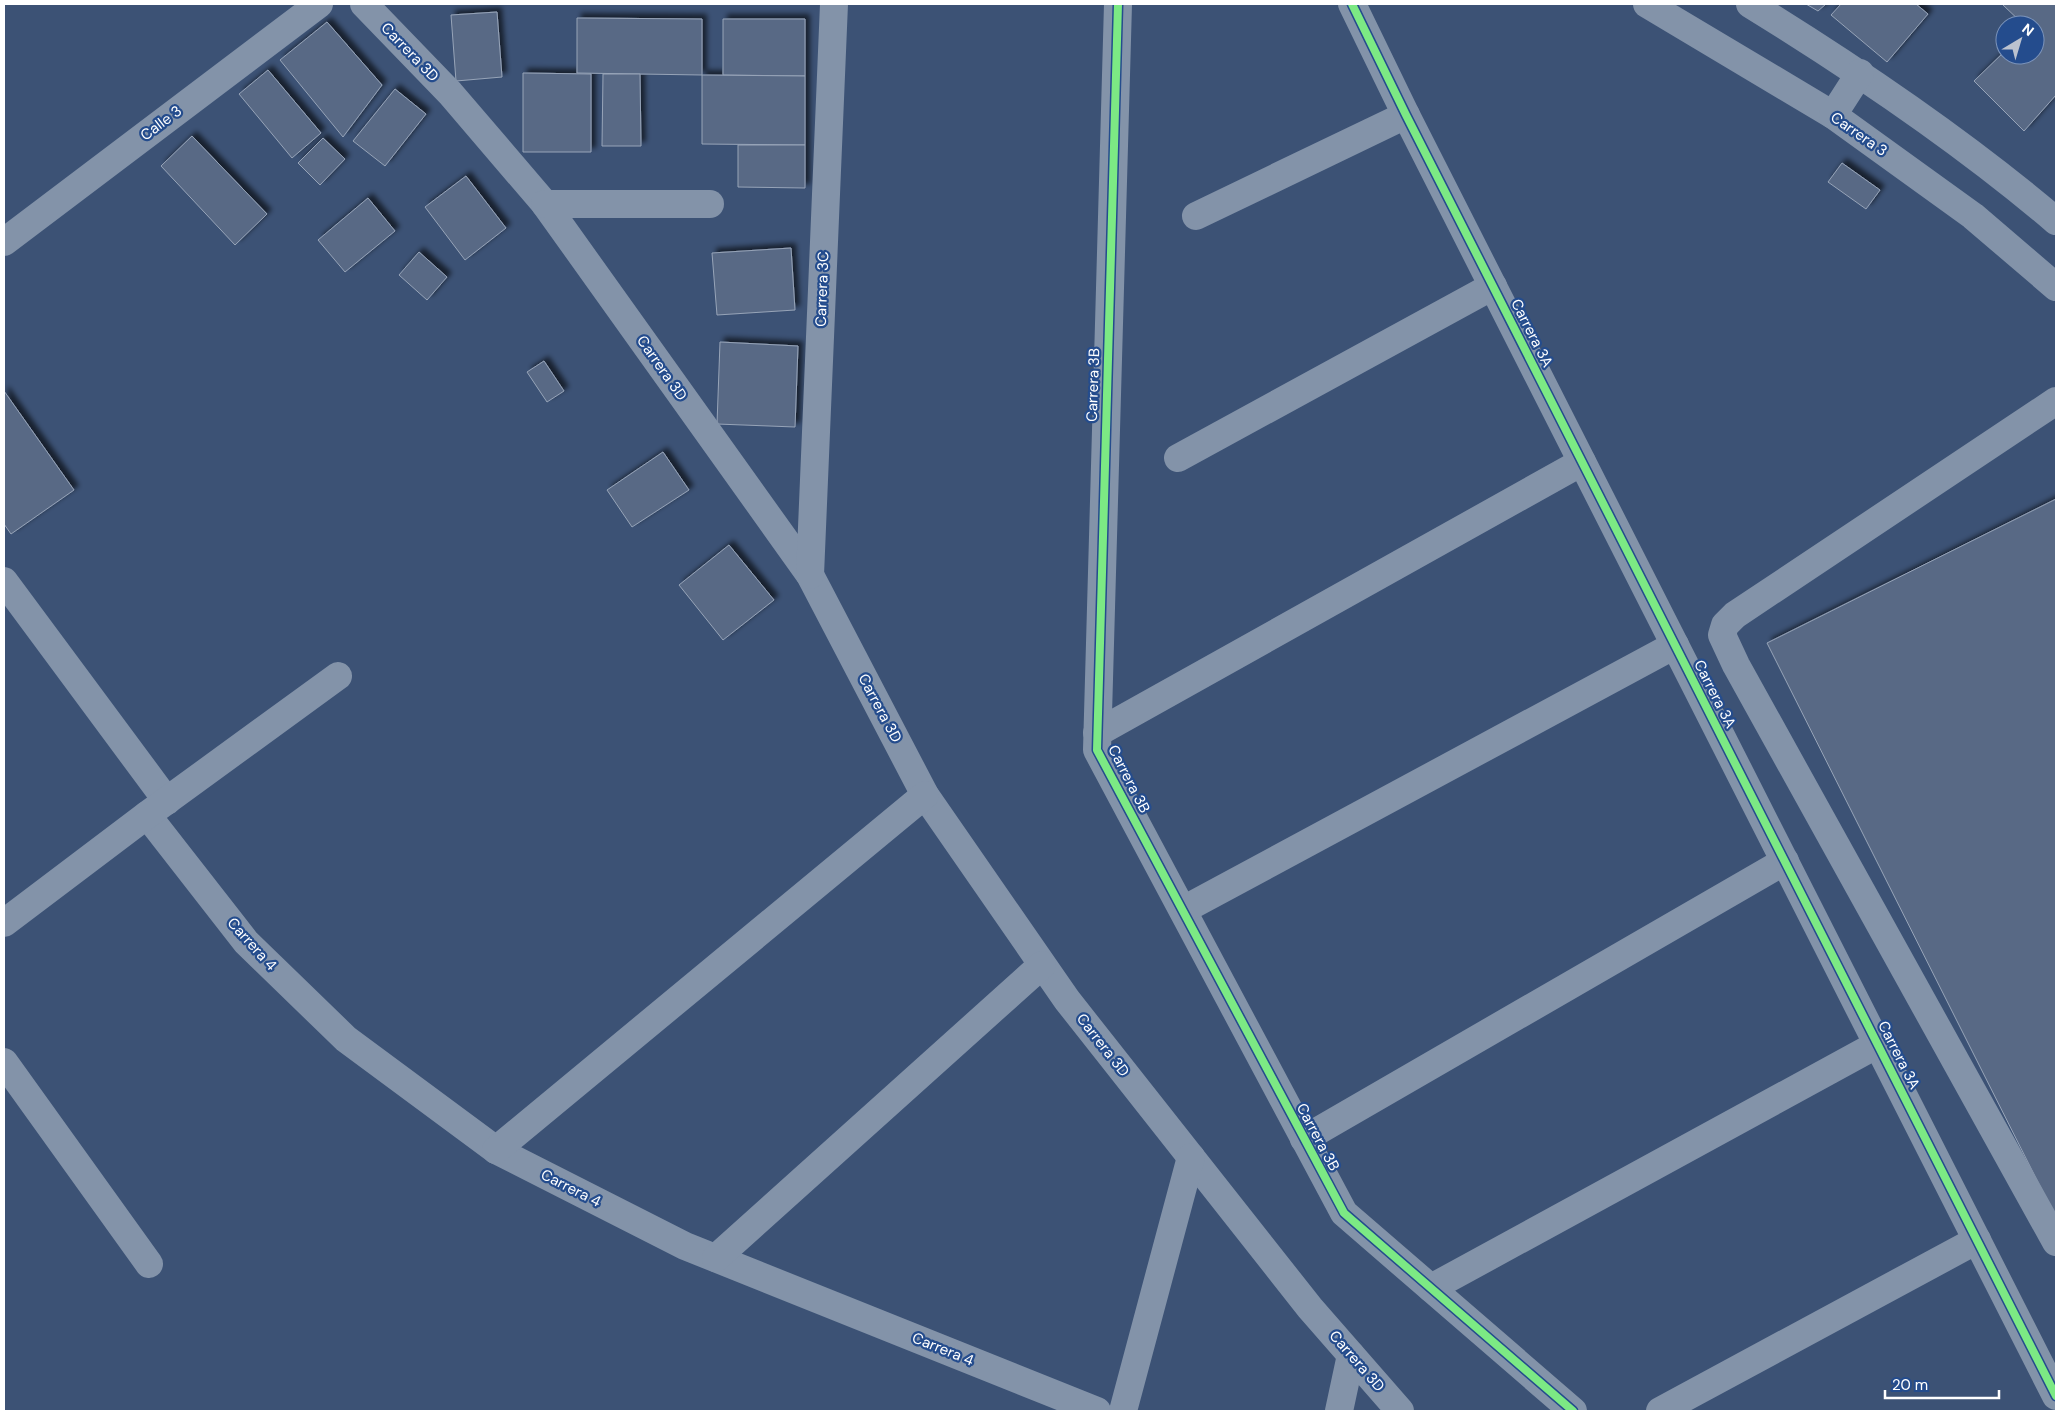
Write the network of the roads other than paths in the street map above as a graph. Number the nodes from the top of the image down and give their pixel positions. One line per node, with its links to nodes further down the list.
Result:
1 (319, 4): 15 (street, Calle 3)
2 (364, 4): 11 (street, Carrera 3D)
3 (834, 4): 21 (street, Carrera 3C)
4 (1118, 4): 25 (street, Carrera 3B)
5 (1352, 4): 9 (street, Carrera 3A)
6 (1647, 4): 10 (street, Carrera 3)
7 (1750, 4): 8 (street)
8 (1860, 73): 10 (street); 14 (street)
9 (1406, 115): 13 (street); 16 (street, Carrera 3A)
10 (1833, 115): 17 (street, Carrera 3)
11 (546, 204): 12 (street); 21 (street, Carrera 3D)
12 (710, 204)
13 (1196, 216)
14 (2056, 221)
15 (4, 242)
16 (1493, 286): 19 (street); 20 (street, Carrera 3A)
17 (2056, 287)
18 (2056, 401): 38 (street)
19 (1178, 458)
20 (1582, 462): 23 (street, Carrera 3A); 25 (street)
21 (810, 575): 26 (street, Carrera 3D)
22 (4, 580): 27 (street, Carrera 4)
23 (1675, 644): 28 (street, Carrera 3A); 29 (street)
24 (338, 676): 27 (street)
25 (1097, 733): 29 (street, Carrera 3B)
26 (925, 795): 31 (street, Carrera 3D); 35 (street)
27 (157, 808): 30 (street); 35 (street, Carrera 4)
28 (1785, 861): 32 (street, Carrera 3A); 34 (street)
29 (1183, 910): 34 (street, Carrera 3B)
30 (4, 923)
31 (1042, 965): 36 (street, Carrera 3D); 39 (street)
32 (1878, 1044): 37 (street, Carrera 3A); 41 (street)
33 (4, 1062): 40 (street)
34 (1304, 1139): 41 (street, Carrera 3B)
35 (496, 1150): 39 (street, Carrera 4)
36 (1191, 1157): 42 (street, Carrera 3D); 45 (street)
37 (1977, 1240): 43 (street, Carrera 3A); 49 (street)
38 (2056, 1242)
39 (716, 1258): 44 (street, Carrera 4)
40 (149, 1264)
41 (1431, 1288): 48 (street, Carrera 3B)
42 (1351, 1354): 46 (street); 47 (street, Carrera 3D)
43 (2056, 1396)
44 (1097, 1411)
45 (1123, 1411)
46 (1339, 1411)
47 (1400, 1411)
48 (1573, 1411)
49 (1660, 1411)

